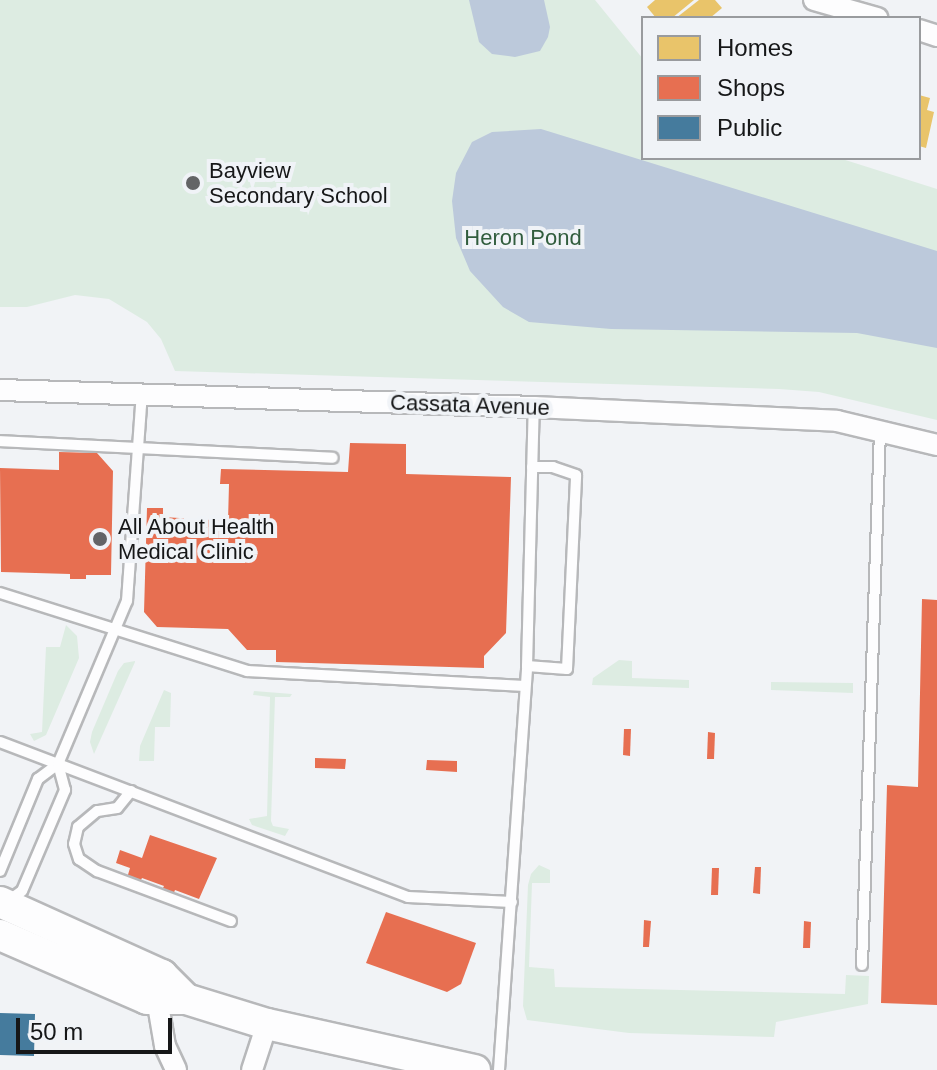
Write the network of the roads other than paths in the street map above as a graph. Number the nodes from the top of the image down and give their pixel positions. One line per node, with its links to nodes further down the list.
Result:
1 (814, 0): 2 (street)
2 (870, 16)
3 (0, 390): 4 (street, Cassata Avenue)
4 (142, 394): 5 (street, Cassata Avenue); 8 (lane)
5 (534, 407): 6 (street, Cassata Avenue); 11 (lane)
6 (880, 431): 9 (street, Cassata Avenue); 24 (lane)
7 (0, 441): 8 (lane)
8 (137, 445): 10 (lane); 13 (lane)
9 (937, 445)
10 (333, 458)
11 (532, 467): 14 (lane); 14 (lane)
12 (0, 593): 13 (lane)
13 (117, 630): 15 (lane); 17 (lane)
14 (527, 666): 15 (lane)
15 (525, 686): 21 (lane)
16 (0, 742): 17 (lane)
17 (58, 764): 18 (lane); 19 (lane); 20 (lane)
18 (131, 791): 21 (lane); 22 (lane)
19 (0, 871)
20 (1, 902): 25 (main road)
21 (512, 902): 30 (lane)
22 (231, 921)
23 (0, 935): 25 (main road)
24 (862, 965)
25 (172, 999): 26 (main road); 27 (street)
26 (267, 1024): 28 (street); 29 (main road)
27 (176, 1070)
28 (252, 1070)
29 (475, 1070)
30 (499, 1070)

